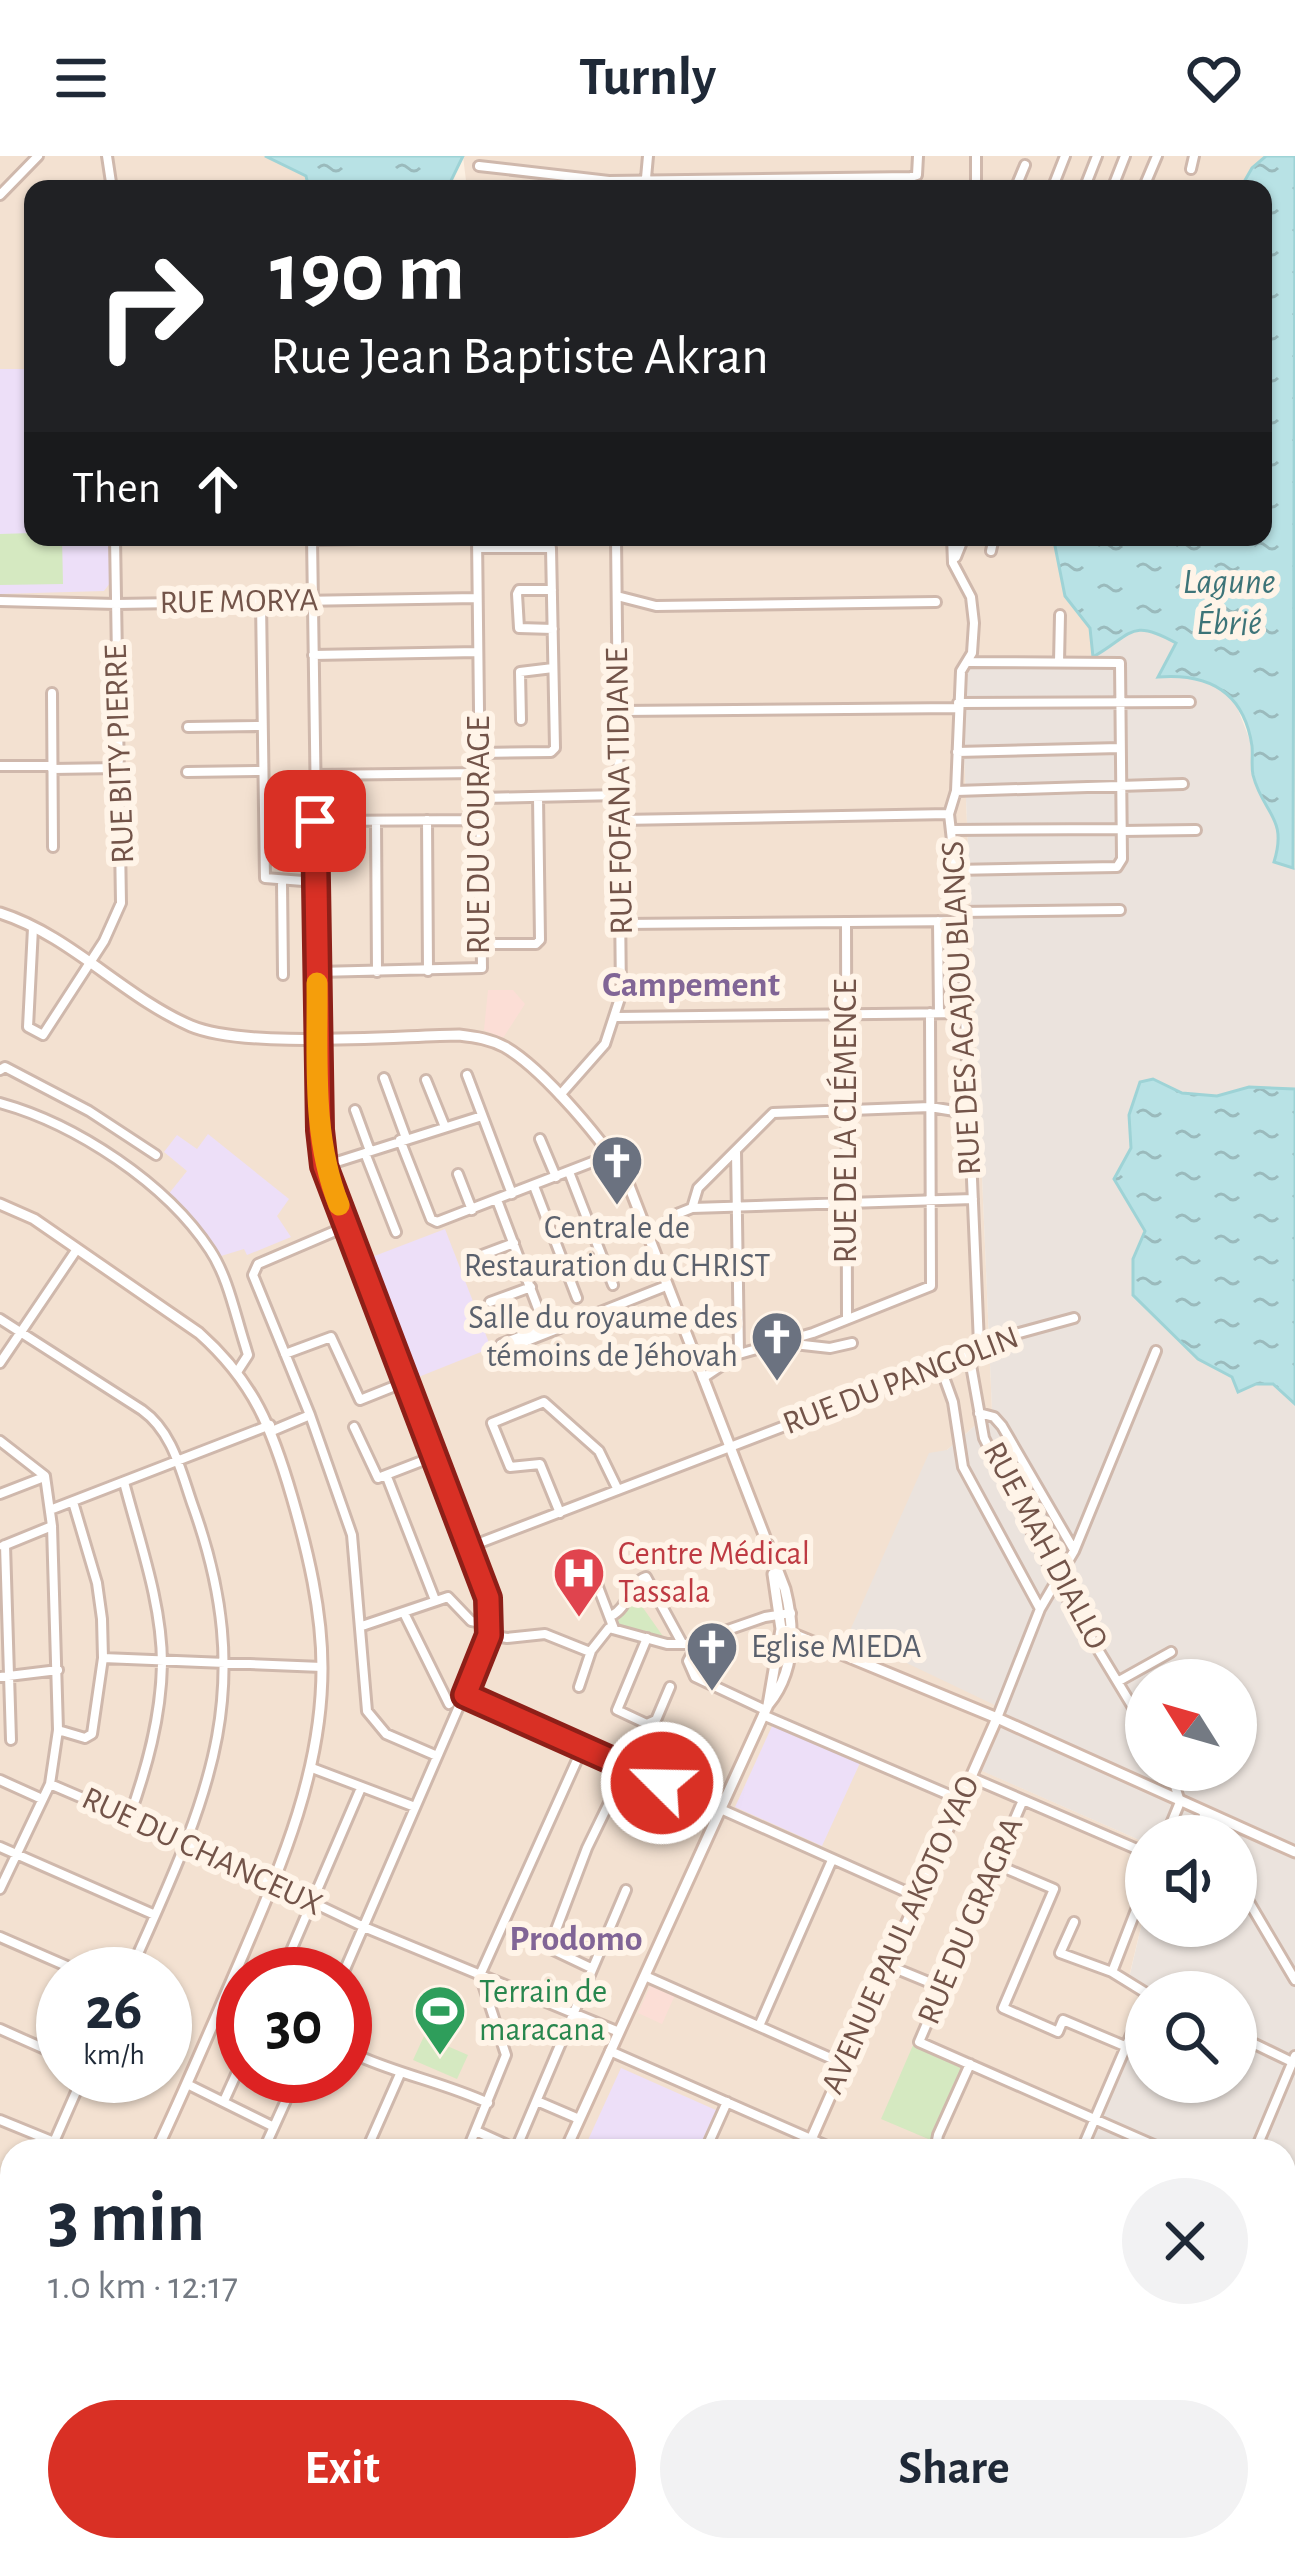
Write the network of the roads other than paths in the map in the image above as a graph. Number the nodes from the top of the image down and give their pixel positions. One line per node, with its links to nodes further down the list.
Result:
1 (38, 156): 10 (street)
2 (918, 156): 8 (street)
3 (1194, 156): 6 (street)
4 (1025, 165): 9 (street)
5 (479, 166): 7 (street)
6 (1190, 169)
7 (591, 180)
8 (811, 180)
9 (1019, 180)
10 (0, 195)
11 (115, 546): 28 (street, RUE BITY PIERRE)
12 (312, 546): 25 (street)
13 (477, 546): 23 (street, RUE DU COURAGE)
14 (549, 546): 21 (street)
15 (616, 546): 22 (street, RUE FOFANA TIDIANE)
16 (952, 546): 20 (street, RUE DES ACAJOU BLANCS)
17 (960, 546): 20 (street)
18 (992, 546): 19 (street)
19 (991, 551)
20 (953, 563): 33 (street, RUE DES ACAJOU BLANCS)
21 (552, 590): 30 (street); 30 (street)
22 (617, 596): 27 (street); 40 (street, RUE FOFANA TIDIANE)
23 (477, 598): 25 (street, RUE MORYA); 31 (street, RUE DU COURAGE)
24 (0, 601): 28 (street, RUE MORYA)
25 (313, 601): 26 (street, RUE MORYA); 32 (street)
26 (261, 602): 28 (street, RUE MORYA); 42 (street)
27 (936, 602)
28 (116, 604): 49 (street, RUE BITY PIERRE)
29 (1060, 616): 34 (street)
30 (553, 629): 35 (street)
31 (478, 652): 32 (street); 46 (street, RUE DU COURAGE)
32 (313, 655): 53 (street)
33 (968, 662): 34 (street); 39 (street, RUE DES ACAJOU BLANCS)
34 (1059, 662): 38 (street)
35 (553, 668): 41 (street); 46 (street)
36 (52, 693): 48 (street)
37 (1190, 702): 38 (street)
38 (1119, 704): 39 (street); 44 (street)
39 (958, 706): 40 (street); 45 (street, RUE DES ACAJOU BLANCS)
40 (620, 711): 57 (street, RUE FOFANA TIDIANE)
41 (521, 720)
42 (262, 726): 43 (street); 51 (street)
43 (188, 727)
44 (1120, 748): 45 (street); 55 (street)
45 (958, 752): 56 (street, RUE DES ACAJOU BLANCS)
46 (480, 753): 52 (street, RUE DU COURAGE)
47 (0, 766): 48 (street)
48 (52, 767): 49 (street); 69 (street)
49 (120, 768): 81 (street, RUE BITY PIERRE)
50 (188, 772): 51 (street)
51 (263, 772): 71 (street)
52 (480, 772): 53 (street); 59 (street, RUE DU COURAGE)
53 (314, 775): 64 (street)
54 (1183, 784): 55 (street)
55 (1120, 788): 56 (street); 67 (street)
56 (956, 791): 60 (street, RUE DES ACAJOU BLANCS)
57 (620, 795): 58 (street); 63 (street, RUE FOFANA TIDIANE)
58 (538, 797): 59 (street); 80 (street)
59 (481, 798): 62 (street, RUE DU COURAGE)
60 (950, 814): 63 (street); 66 (street, RUE DES ACAJOU BLANCS)
61 (427, 820): 62 (street); 65 (street); 82 (street)
62 (481, 820): 80 (street, RUE DU COURAGE)
63 (621, 820): 78 (street, RUE FOFANA TIDIANE)
64 (315, 821): 65 (street); 72 (street)
65 (376, 821): 84 (street)
66 (951, 830): 67 (street); 70 (street, RUE DES ACAJOU BLANCS)
67 (1122, 830): 68 (street); 70 (street)
68 (1196, 830)
69 (53, 848)
70 (954, 870): 75 (street, RUE DES ACAJOU BLANCS)
71 (282, 882): 72 (street); 85 (street)
72 (316, 882): 83 (street)
73 (1120, 910): 75 (street)
74 (0, 913): 79 (street)
75 (961, 917): 76 (street); 86 (street, RUE DES ACAJOU BLANCS)
76 (938, 921): 77 (street); 87 (street)
77 (846, 922): 78 (street); 88 (street, RUE DE LA CLÉMENCE)
78 (623, 924): 89 (street, RUE FOFANA TIDIANE)
79 (33, 928): 81 (street); 81 (street, RUE BITY PIERRE)
80 (483, 944): 82 (street, RUE DU COURAGE)
81 (90, 964): 90 (street)
82 (428, 971): 84 (street, RUE DU COURAGE)
83 (317, 972): 84 (street, RUE DU COURAGE); 90 (street)
84 (377, 972)
85 (283, 975)
86 (964, 1012): 87 (street); 100 (street, RUE DES ACAJOU BLANCS)
87 (935, 1013): 88 (street); 97 (street)
88 (846, 1014): 89 (street); 99 (street, RUE DE LA CLÉMENCE)
89 (616, 1017): 95 (street, RUE FOFANA TIDIANE)
90 (317, 1037): 95 (street); 109 (street)
91 (0, 1070): 108 (street)
92 (467, 1075): 101 (street)
93 (384, 1078): 103 (street)
94 (426, 1080): 102 (street)
95 (559, 1096): 107 (street)
96 (0, 1103): 149 (street)
97 (930, 1107): 99 (street); 100 (street); 115 (street)
98 (355, 1110): 106 (street)
99 (849, 1110): 105 (street); 118 (street, RUE DE LA CLÉMENCE)
100 (967, 1113): 116 (street, RUE DES ACAJOU BLANCS)
101 (482, 1116): 102 (street); 114 (street)
102 (445, 1127): 103 (street)
103 (403, 1139): 106 (street); 122 (street)
104 (540, 1139): 112 (street)
105 (736, 1150): 120 (street); 121 (street)
106 (367, 1152): 109 (street); 124 (street)
107 (613, 1154): 110 (street); 125 (street)
108 (157, 1155)
109 (324, 1166): 123 (street)
110 (569, 1172): 112 (street); 130 (street)
111 (458, 1174): 122 (street)
112 (556, 1177): 113 (street)
113 (534, 1186): 114 (street); 132 (street)
114 (512, 1194): 117 (street)
115 (931, 1199): 116 (street); 118 (street); 136 (street)
116 (973, 1199): 141 (street, RUE DES ACAJOU BLANCS)
117 (497, 1200): 122 (street); 126 (street)
118 (848, 1203): 120 (street); 136 (street, RUE DE LA CLÉMENCE)
119 (0, 1204): 127 (street)
120 (736, 1205): 121 (street); 145 (street)
121 (692, 1208): 125 (street)
122 (472, 1210)
123 (347, 1226): 143 (street); 151 (street)
124 (396, 1232)
125 (648, 1236): 131 (street)
126 (514, 1243): 128 (street); 129 (street)
127 (77, 1249): 137 (street); 149 (street)
128 (474, 1258)
129 (531, 1286): 133 (street); 140 (street)
130 (613, 1286)
131 (666, 1286): 144 (street); 150 (street)
132 (577, 1298)
133 (490, 1303)
134 (0, 1318): 137 (street)
135 (1074, 1318): 141 (street, RUE DU PANGOLIN)
136 (847, 1319): 138 (street)
137 (21, 1331): 147 (street); 159 (street)
138 (778, 1342): 139 (street); 145 (street)
139 (852, 1343)
140 (500, 1344)
141 (980, 1344): 146 (street, RUE DU PANGOLIN)
142 (1156, 1351): 171 (street)
143 (285, 1354): 151 (street); 153 (street)
144 (494, 1354)
145 (739, 1354): 150 (street)
146 (969, 1354): 148 (street, RUE DU PANGOLIN); 152 (street, RUE MAH DIALLO)
147 (0, 1363)
148 (940, 1366): 157 (street, RUE DU PANGOLIN); 175 (street)
149 (237, 1372): 155 (street)
150 (702, 1378): 157 (street)
151 (405, 1382): 158 (street)
152 (978, 1413): 171 (street); 173 (street, RUE MAH DIALLO)
153 (310, 1415): 155 (street); 179 (street)
154 (354, 1427): 161 (street)
155 (271, 1428): 159 (street); 192 (street)
156 (0, 1441): 160 (street)
157 (729, 1449): 163 (street, RUE DU PANGOLIN); 177 (street)
158 (435, 1456): 161 (street); 170 (street)
159 (178, 1463): 162 (street); 191 (street)
160 (45, 1476): 164 (street); 166 (street)
161 (387, 1477): 174 (street)
162 (124, 1482): 165 (street); 190 (street)
163 (619, 1490): 167 (street, RUE DU PANGOLIN); 167 (street)
164 (0, 1494)
165 (73, 1502): 166 (street); 189 (street)
166 (50, 1510): 168 (street)
167 (560, 1513): 170 (street, RUE DU PANGOLIN)
168 (52, 1526): 169 (street); 193 (street)
169 (2, 1546): 194 (street)
170 (469, 1547): 182 (street)
171 (1074, 1551): 173 (street)
172 (592, 1571): 178 (street)
173 (1056, 1580): 175 (street); 195 (street, RUE MAH DIALLO)
174 (435, 1600): 176 (street); 182 (street)
175 (1040, 1609): 202 (street)
176 (404, 1613): 179 (street); 200 (street)
177 (785, 1613): 181 (street); 183 (street); 186 (street)
178 (610, 1616): 180 (street); 185 (street)
179 (362, 1626): 207 (street)
180 (614, 1628): 184 (street); 187 (street)
181 (781, 1629): 183 (street); 201 (street)
182 (490, 1630): 187 (street); 199 (street)
183 (794, 1632): 201 (street); 202 (street)
184 (647, 1638): 185 (street); 203 (street)
185 (682, 1643): 186 (street)
186 (695, 1644): 201 (street)
187 (591, 1651): 196 (street)
188 (1171, 1652): 195 (street)
189 (103, 1658): 190 (street); 204 (street)
190 (162, 1661): 191 (street); 224 (street)
191 (224, 1666): 192 (street); 225 (street)
192 (322, 1666): 208 (street)
193 (58, 1670): 194 (street); 204 (street)
194 (4, 1676): 205 (street)
195 (1118, 1681): 198 (street, RUE MAH DIALLO)
196 (579, 1687)
197 (670, 1687): 203 (street)
198 (1125, 1693)
199 (465, 1695): 206 (street); 207 (street)
200 (449, 1704)
201 (765, 1710): 216 (street); 220 (street)
202 (997, 1718): 210 (street, AVENUE PAUL AKOTO YAO); 218 (street)
203 (647, 1724): 209 (street)
204 (58, 1730): 212 (street)
205 (11, 1740)
206 (583, 1749): 209 (street); 250 (street)
207 (436, 1756): 219 (street)
208 (312, 1768): 213 (street); 232 (street)
209 (628, 1769): 220 (street); 248 (street)
210 (970, 1777): 216 (street, AVENUE PAUL AKOTO YAO); 217 (street)
211 (0, 1780): 215 (street)
212 (50, 1784): 215 (street); 224 (street, RUE DU CHANCEUX)
213 (362, 1787): 219 (street); 236 (street)
214 (1177, 1791): 218 (street)
215 (42, 1799): 229 (street)
216 (961, 1800): 235 (street, AVENUE PAUL AKOTO YAO)
217 (1023, 1800): 226 (street); 231 (street, RUE DU GRAGRA)
218 (1180, 1802): 221 (street); 222 (street)
219 (415, 1807): 240 (street)
220 (721, 1809): 230 (street); 251 (street)
221 (1204, 1812): 223 (street); 228 (street)
222 (1175, 1815)
223 (1204, 1815)
224 (129, 1818): 225 (street, RUE DU CHANCEUX)
225 (188, 1843): 232 (street, RUE DU CHANCEUX); 237 (street)
226 (1125, 1844)
227 (0, 1847): 229 (street)
228 (1295, 1852)
229 (16, 1854): 233 (street); 237 (street)
230 (832, 1860): 235 (street); 256 (street)
231 (995, 1864): 254 (street, RUE DU GRAGRA); 261 (street)
232 (273, 1883): 236 (street, RUE DU CHANCEUX); 268 (street)
233 (0, 1889)
234 (626, 1891): 248 (street)
235 (918, 1897): 247 (street, AVENUE PAUL AKOTO YAO)
236 (313, 1903): 240 (street, RUE DU CHANCEUX); 244 (street)
237 (155, 1915): 243 (street)
238 (1257, 1916): 252 (street)
239 (1074, 1922): 249 (street)
240 (364, 1927): 245 (street); 250 (street, RUE DU CHANCEUX)
241 (0, 1936): 246 (street)
242 (1125, 1938): 249 (street)
243 (141, 1947)
244 (293, 1947)
245 (355, 1947)
246 (36, 1952)
247 (887, 1965): 254 (street); 267 (street, AVENUE PAUL AKOTO YAO)
248 (591, 1968): 255 (street)
249 (1112, 1972): 253 (street)
250 (481, 1975): 255 (street, RUE DU CHANCEUX); 276 (street)
251 (645, 1976): 256 (street); 258 (street)
252 (1295, 1980)
253 (1125, 1982)
254 (943, 1988): 266 (street, RUE DU GRAGRA)
255 (573, 2014): 258 (street, RUE DU CHANCEUX); 270 (street)
256 (759, 2026): 267 (street)
257 (0, 2029): 260 (street)
258 (619, 2032): 262 (street)
259 (1257, 2044): 264 (street)
260 (36, 2045)
261 (1125, 2046)
262 (610, 2050): 271 (street); 277 (street)
263 (1125, 2052): 278 (street)
264 (1294, 2059): 296 (street)
265 (372, 2061): 269 (street)
266 (970, 2064): 278 (street); 293 (street)
267 (844, 2065): 292 (street, AVENUE PAUL AKOTO YAO)
268 (192, 2072)
269 (400, 2074): 276 (street); 286 (street)
270 (537, 2101): 277 (street); 289 (street)
271 (727, 2102): 291 (street); 292 (street)
272 (71, 2103): 283 (street)
273 (178, 2103): 284 (street)
274 (226, 2103): 280 (street)
275 (285, 2103): 280 (street)
276 (488, 2103): 281 (street)
277 (580, 2119): 290 (street)
278 (1096, 2119): 294 (street); 295 (street)
279 (0, 2120): 282 (street)
280 (274, 2127): 285 (street)
281 (476, 2132): 287 (street); 288 (street)
282 (38, 2139)
283 (55, 2139)
284 (162, 2139)
285 (268, 2139)
286 (371, 2139)
287 (473, 2139)
288 (492, 2139)
289 (521, 2139)
290 (571, 2139)
291 (710, 2139)
292 (811, 2139)
293 (937, 2139)
294 (1087, 2139)
295 (1140, 2139)
296 (1260, 2139)

